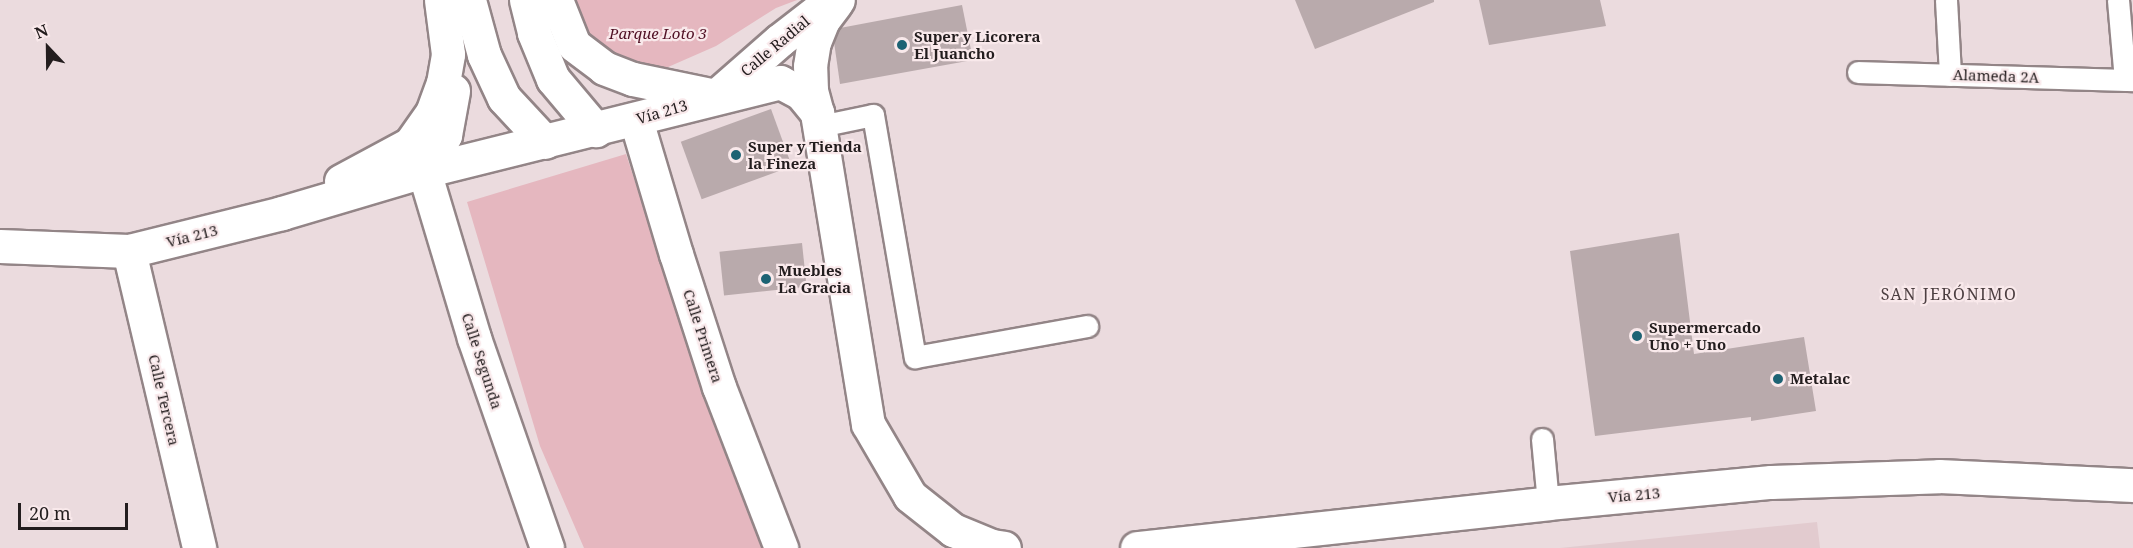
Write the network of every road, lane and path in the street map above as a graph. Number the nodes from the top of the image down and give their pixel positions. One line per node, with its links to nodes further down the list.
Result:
1 (441, 0): 8 (main road)
2 (469, 0): 16 (main road)
3 (526, 0): 15 (main road)
4 (556, 0): 12 (main road)
5 (838, 0): 12 (main road, Calle Radial); 13 (main road, Calle Radial)
6 (1946, 0): 10 (lane)
7 (2118, 0): 11 (lane)
8 (448, 54): 17 (main road); 18 (main road)
9 (1858, 72): 10 (lane, Alameda 2A)
10 (1950, 75): 11 (lane, Alameda 2A)
11 (2129, 80)
12 (716, 96): 13 (main road, Vía 213); 14 (main road, Vía 213)
13 (818, 119): 21 (lane); 28 (main road)
14 (636, 120): 15 (main road, Vía 213); 27 (main road, Calle Primera)
15 (596, 130): 16 (main road, Vía 213)
16 (545, 142): 17 (main road, Vía 213)
17 (424, 171): 18 (main road, Vía 213); 26 (main road, Calle Segunda)
18 (282, 213): 20 (main road, Vía 213)
19 (0, 246): 20 (main road, Vía 213)
20 (129, 251): 25 (main road, Calle Tercera)
21 (1087, 326)
22 (1542, 439): 24 (lane)
23 (2133, 485): 24 (main road, Vía 213)
24 (1548, 503): 29 (main road, Vía 213)
25 (199, 548)
26 (547, 548)
27 (781, 548)
28 (1004, 548)
29 (1137, 548)

